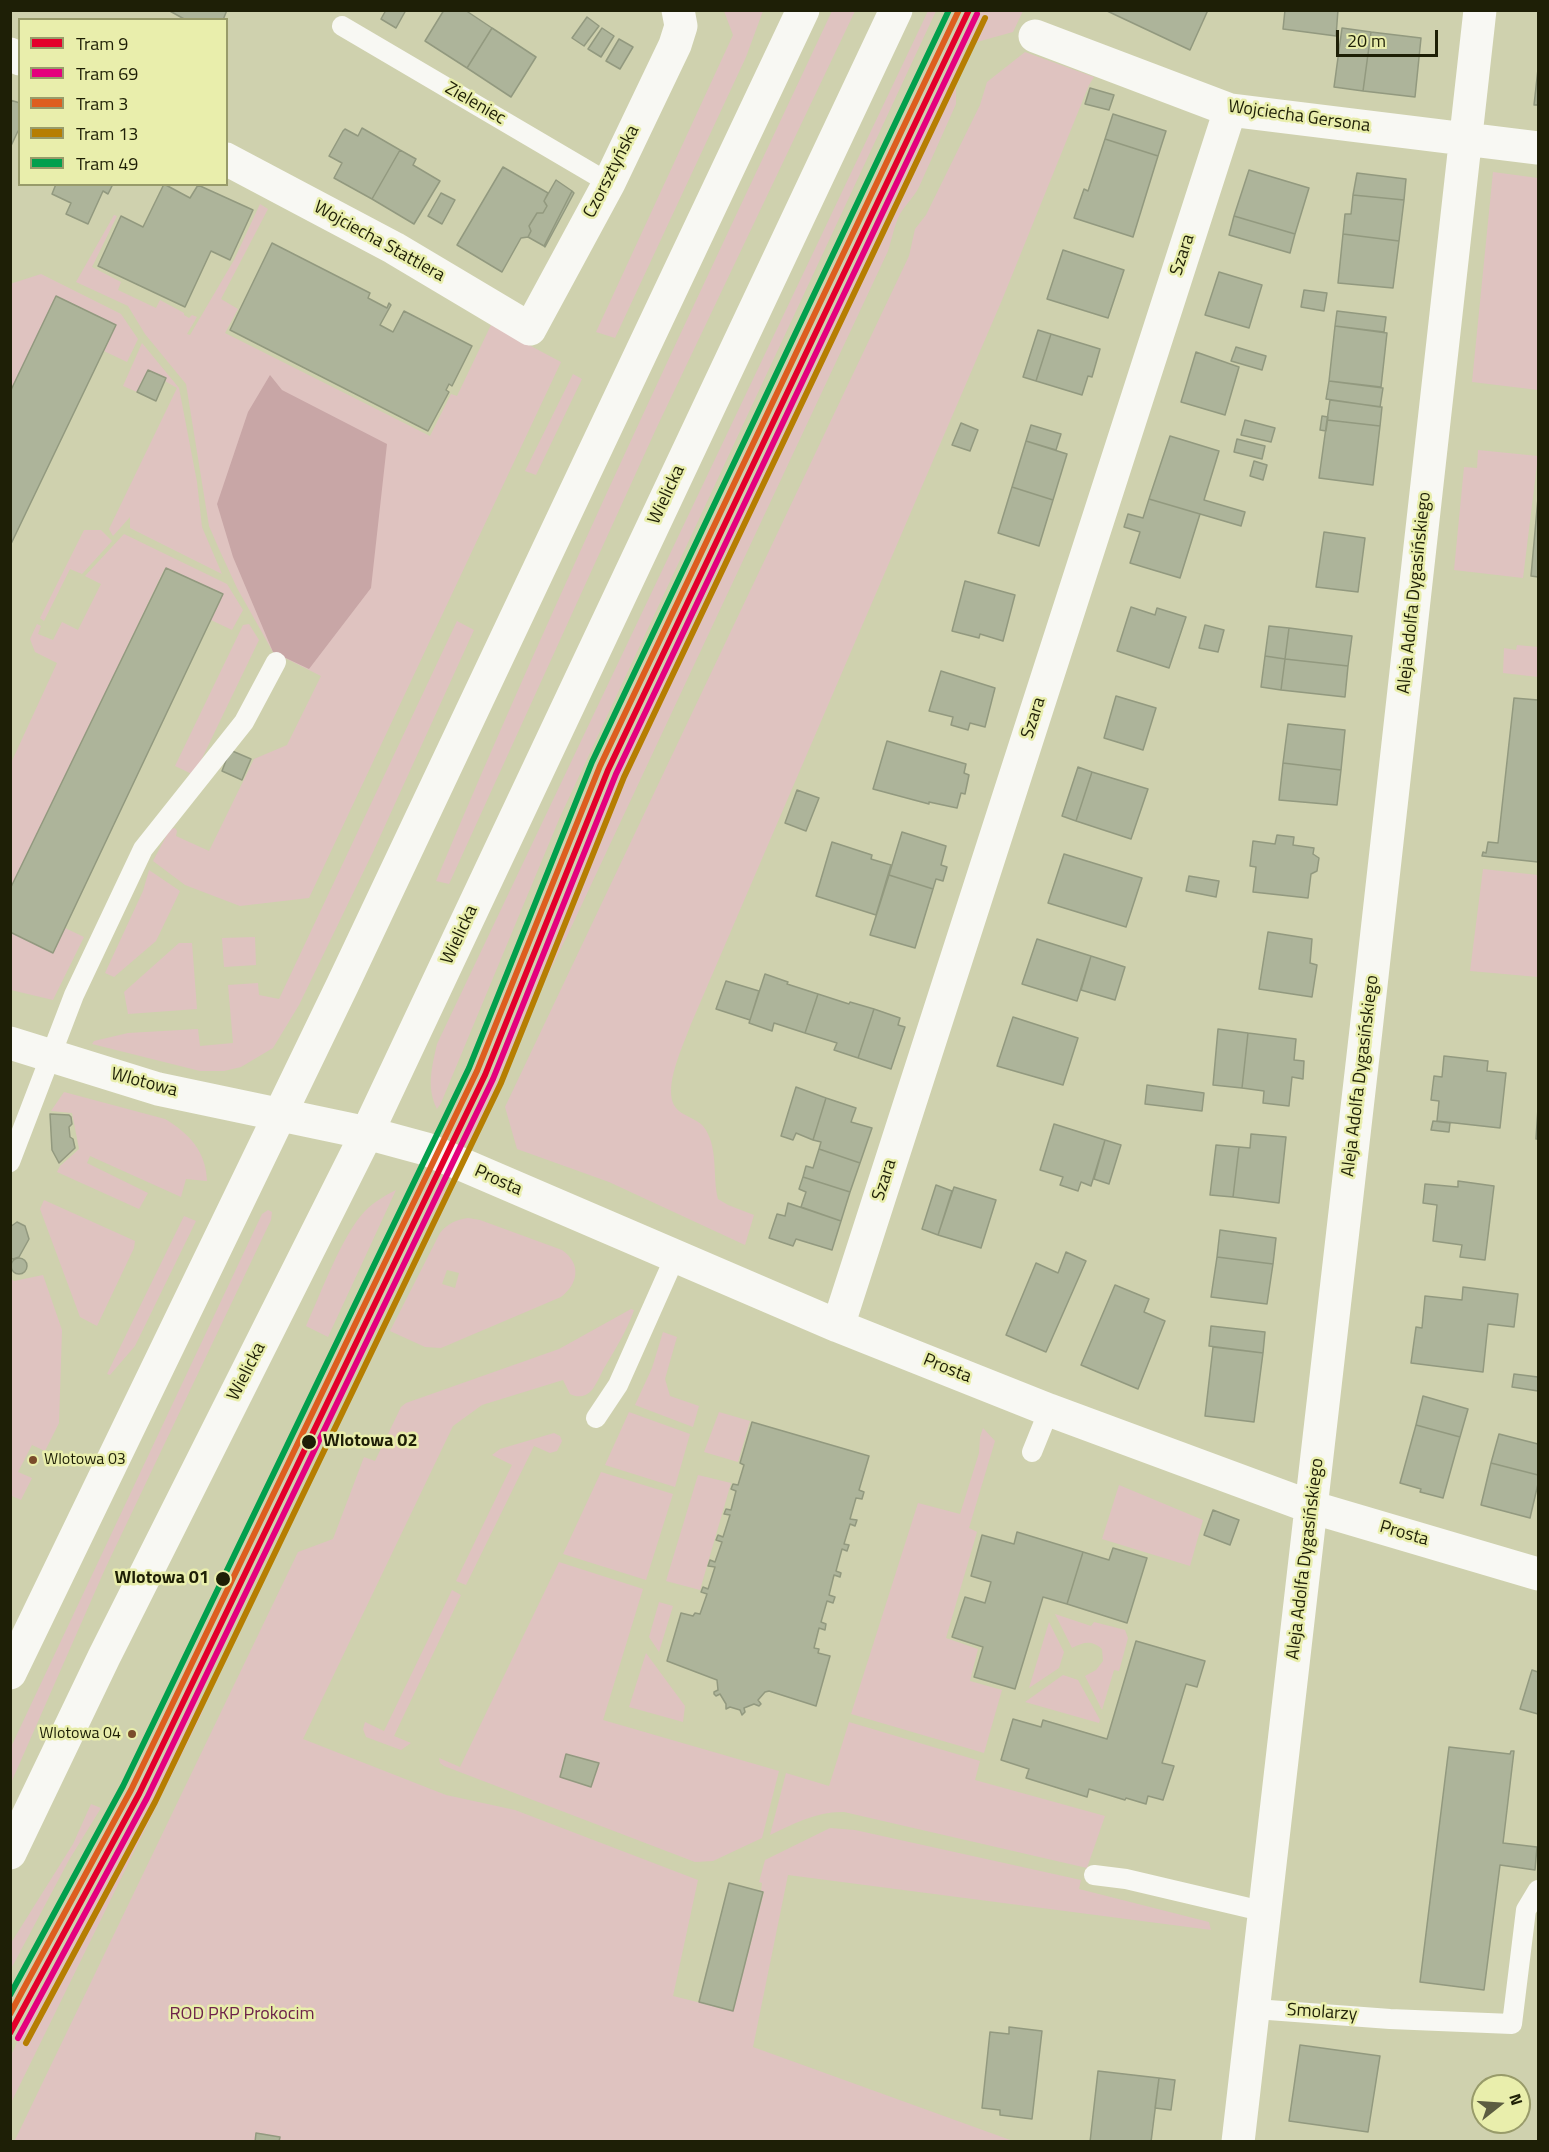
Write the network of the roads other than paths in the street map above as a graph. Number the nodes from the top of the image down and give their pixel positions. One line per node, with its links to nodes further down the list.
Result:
1 (678, 10): 11 (street, Czorsztyńska)
2 (803, 10): 16 (street)
3 (896, 10): 17 (street, Wielicka)
4 (1480, 10): 8 (street, Aleja Adolfa Dygasińskiego)
5 (342, 26): 11 (lane, Zieleniec)
6 (1035, 36): 7 (street, Wojciecha Gersona)
7 (1230, 110): 8 (street, Wojciecha Gersona); 20 (street, Szara)
8 (1466, 138): 9 (street, Wojciecha Gersona); 24 (street, Aleja Adolfa Dygasińskiego)
9 (1539, 148)
10 (228, 160): 12 (street, Wojciecha Stattlera)
11 (609, 183): 12 (street, Czorsztyńska)
12 (530, 329)
13 (276, 662): 15 (lane)
14 (10, 1043): 15 (street, Wlotowa)
15 (50, 1056): 16 (street, Wlotowa); 18 (lane)
16 (280, 1113): 17 (street, Wlotowa); 26 (street)
17 (367, 1133): 19 (street, Prosta); 27 (street, Wielicka)
18 (10, 1162)
19 (675, 1257): 20 (street, Prosta); 22 (lane)
20 (838, 1326): 21 (street, Prosta)
21 (1049, 1410): 23 (lane); 24 (street, Prosta)
22 (596, 1418)
23 (1032, 1452)
24 (1311, 1507): 25 (street, Prosta); 30 (street, Aleja Adolfa Dygasińskiego)
25 (1539, 1574)
26 (10, 1673)
27 (10, 1853)
28 (1094, 1875): 30 (lane)
29 (1539, 1890): 31 (lane, Smolarzy)
30 (1266, 1912): 31 (street, Aleja Adolfa Dygasińskiego)
31 (1255, 2009): 32 (street, Aleja Adolfa Dygasińskiego)
32 (1238, 2142)

